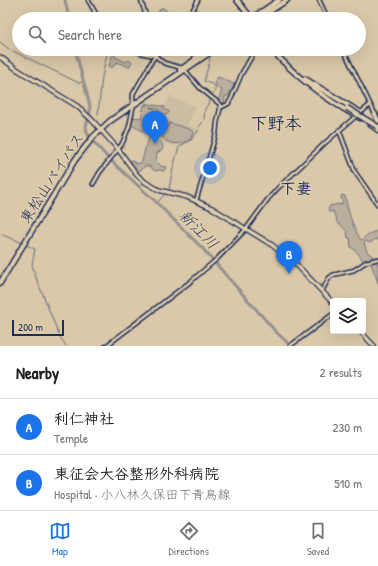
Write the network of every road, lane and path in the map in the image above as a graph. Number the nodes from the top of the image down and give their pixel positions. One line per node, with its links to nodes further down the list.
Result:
1 (88, 0): 13 (street)
2 (141, 0): 14 (street)
3 (194, 0): 12 (street)
4 (198, 0): 12 (street)
5 (234, 0): 16 (highway)
6 (237, 0): 17 (highway)
7 (279, 0): 18 (highway)
8 (283, 0): 19 (highway)
9 (287, 0): 20 (highway)
10 (290, 0): 21 (highway)
11 (319, 0): 22 (street)
12 (196, 4): 15 (street)
13 (95, 12)
14 (145, 12)
15 (192, 12)
16 (244, 12)
17 (245, 12)
18 (261, 12)
19 (266, 12)
20 (267, 12)
21 (272, 12)
22 (325, 12)
23 (155, 56): 35 (street); 37 (street)
24 (198, 56): 34 (highway)
25 (200, 56): 34 (highway)
26 (205, 56): 33 (highway)
27 (208, 56): 33 (highway)
28 (252, 56): 39 (street)
29 (278, 56): 42 (highway)
30 (281, 56): 36 (highway)
31 (346, 56): 38 (street)
32 (0, 57): 45 (main road)
33 (199, 60): 35 (highway, 東松山バイパス)
34 (189, 63): 35 (highway, 東松山バイパス)
35 (183, 69): 37 (highway, 東松山バイパス); 39 (street)
36 (304, 79): 40 (highway); 44 (highway, bridge)
37 (133, 103): 45 (highway, 東松山バイパス); 49 (street)
38 (370, 105): 40 (street); 41 (street)
39 (220, 108): 51 (street)
40 (361, 113): 42 (street)
41 (375, 114): 43 (highway)
42 (357, 116): 46 (street); 47 (highway)
43 (378, 120)
44 (378, 127)
45 (99, 128): 48 (highway, 東松山バイパス); 49 (main road)
46 (339, 130): 52 (street); 53 (street)
47 (378, 130)
48 (88, 141): 55 (highway, 東松山バイパス); 56 (highway, 東松山バイパス)
49 (118, 149): 50 (street); 51 (main road)
50 (93, 184)
51 (196, 200): 53 (main road)
52 (378, 205)
53 (246, 229): 57 (main road); 61 (street)
54 (378, 259): 57 (street)
55 (0, 278)
56 (0, 283)
57 (322, 291): 58 (main road)
58 (330, 300)
59 (330, 316): 62 (street)
60 (363, 334): 63 (main road)
61 (106, 346)
62 (290, 346)
63 (374, 346)

